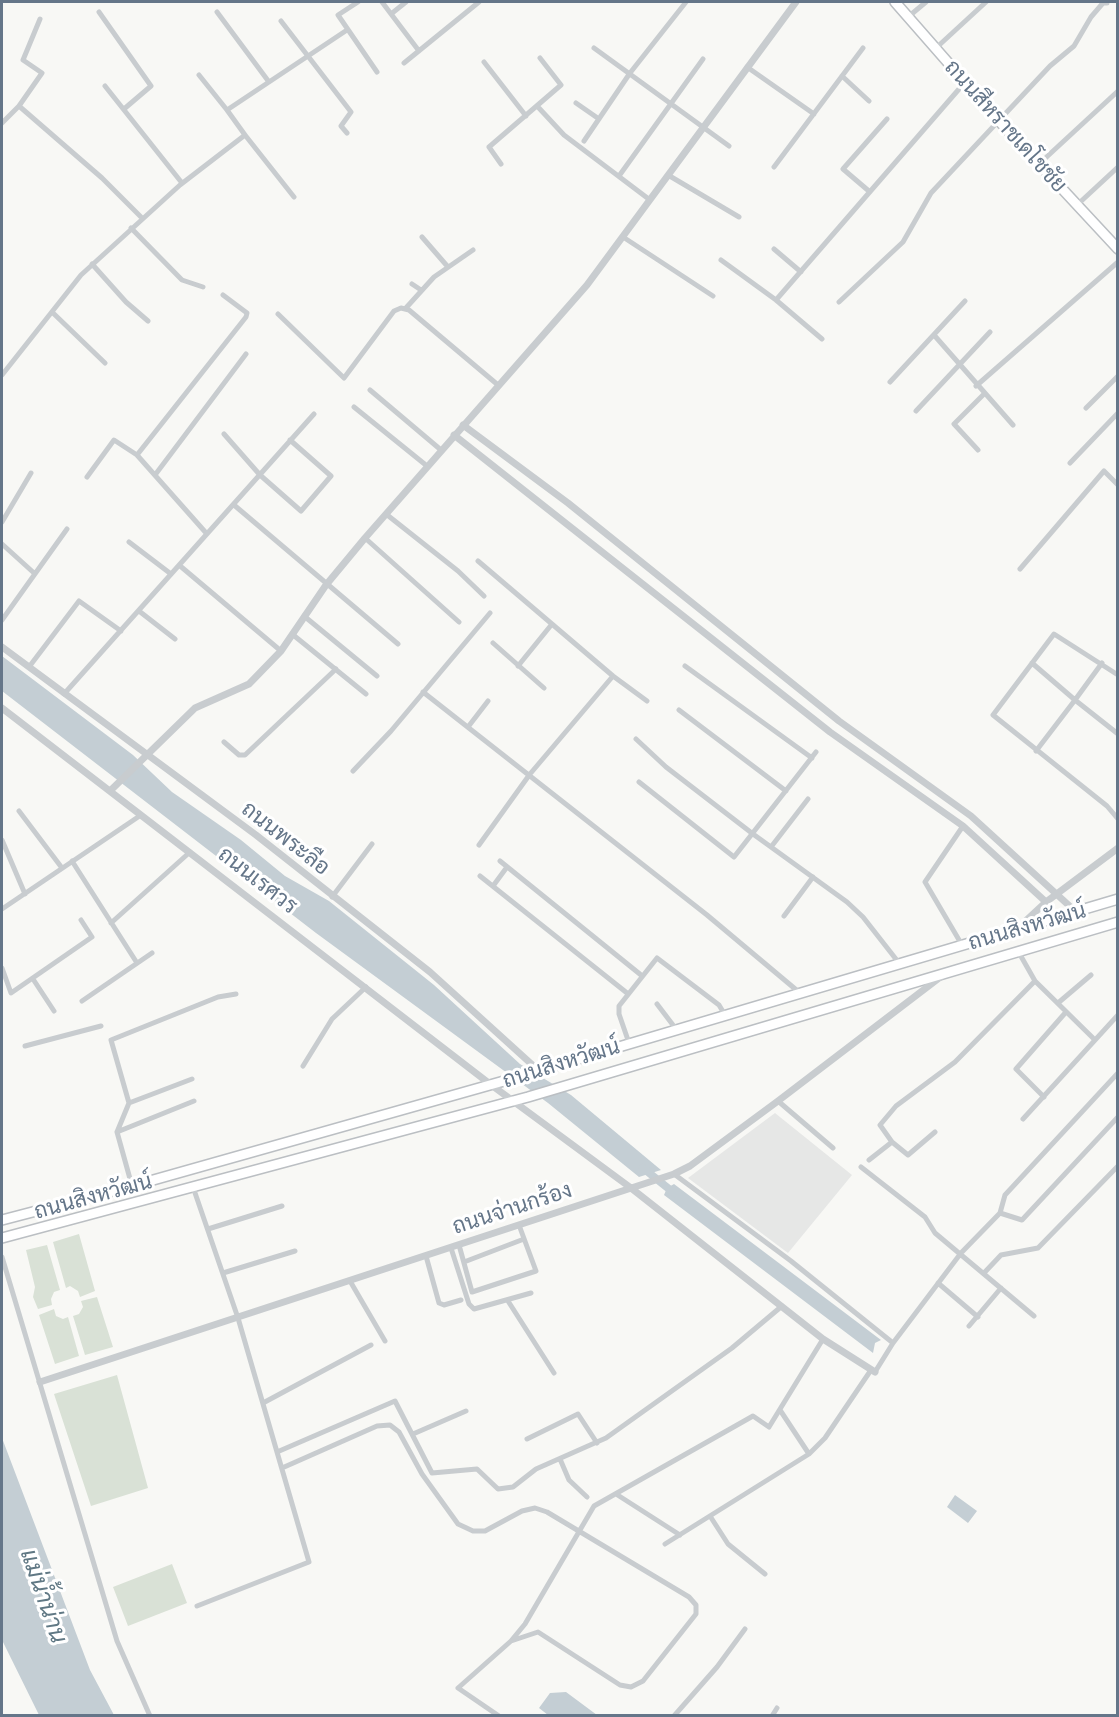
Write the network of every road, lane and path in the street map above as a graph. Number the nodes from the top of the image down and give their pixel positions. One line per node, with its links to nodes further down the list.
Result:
1 (358, 2): 17 (street)
2 (382, 2): 13 (street)
3 (406, 2): 13 (street)
4 (479, 2): 21 (street)
5 (686, 2): 29 (street)
6 (796, 2): 27 (street)
7 (895, 2): 14 (main road, ถนนสีหราชเดโชชัย)
8 (926, 2): 14 (street)
9 (986, 2): 20 (street)
10 (1107, 3): 47 (street)
11 (99, 12): 41 (street)
12 (217, 12): 33 (street)
13 (391, 14): 21 (street)
14 (908, 17): 20 (main road, ถนนสีหราชเดโชชัย)
15 (40, 19): 39 (street)
16 (281, 21): 22 (street)
17 (347, 30): 22 (street); 28 (street)
18 (594, 48): 29 (street)
19 (863, 48): 31 (street)
20 (936, 48): 32 (main road, ถนนสีหราชเดโชชัย)
21 (419, 51): 26 (street)
22 (308, 56): 33 (street); 50 (street)
23 (540, 58): 40 (street)
24 (703, 60): 37 (street)
25 (484, 62): 44 (street)
26 (404, 63)
27 (747, 67): 43 (street); 49 (street)
28 (377, 72)
29 (630, 73): 37 (street); 45 (street)
30 (199, 75): 42 (street)
31 (842, 76): 36 (street); 43 (street)
32 (966, 81): 47 (main road, ถนนสีหราชเดโชชัย); 61 (street)
33 (269, 82): 42 (street)
34 (105, 86): 41 (street)
35 (1118, 91): 55 (street)
36 (869, 101)
37 (672, 102): 49 (street); 59 (street)
38 (576, 103): 45 (street)
39 (19, 106): 48 (street); 66 (street)
40 (538, 107): 44 (street); 59 (street)
41 (123, 109): 60 (street)
42 (227, 110): 51 (street)
43 (814, 114): 56 (street)
44 (526, 116): 54 (street)
45 (599, 119): 52 (street)
46 (887, 119): 61 (street)
47 (1000, 122): 55 (main road, ถนนสีหราชเดโชชัย); 85 (street)
48 (2, 123)
49 (704, 126): 53 (street); 58 (street)
50 (347, 133)
51 (245, 135): 60 (street); 62 (street)
52 (584, 141)
53 (729, 146)
54 (501, 164)
55 (1039, 164): 64 (main road, ถนนสีหราชเดโชชัย)
56 (774, 167)
57 (1118, 167): 64 (street)
58 (668, 176): 63 (street); 65 (street)
59 (619, 177): 63 (street)
60 (182, 183): 66 (street)
61 (870, 192): 77 (street)
62 (294, 197)
63 (650, 200): 69 (street)
64 (1077, 205): 71 (main road, ถนนสีหราชเดโชชัย)
65 (739, 217)
66 (142, 218): 67 (street)
67 (131, 228): 75 (street); 79 (street)
68 (422, 237): 76 (street)
69 (623, 237): 82 (street); 99 (street)
70 (774, 249): 77 (street)
71 (1118, 249)
72 (473, 250): 76 (street)
73 (721, 260): 83 (street)
74 (1118, 262): 100 (street)
75 (92, 264): 87 (street); 89 (street)
76 (448, 267): 80 (street)
77 (801, 272): 83 (street)
78 (412, 284): 80 (street)
79 (203, 287)
80 (421, 290): 86 (street)
81 (223, 294): 115 (street)
82 (713, 296)
83 (776, 300): 92 (street)
84 (965, 301): 91 (street)
85 (838, 302)
86 (405, 309): 88 (street); 99 (street)
87 (52, 312): 94 (street); 96 (street)
88 (278, 314)
89 (148, 321)
90 (990, 332): 95 (street)
91 (933, 335): 95 (street); 98 (street)
92 (822, 339)
93 (246, 354): 120 (street)
94 (105, 363)
95 (958, 365): 100 (street); 105 (street)
96 (2, 375)
97 (1118, 376): 104 (street)
98 (890, 382)
99 (498, 385): 108 (street)
100 (976, 386): 102 (street)
101 (370, 390): 113 (street)
102 (984, 394): 109 (street); 114 (street)
103 (354, 407): 117 (street)
104 (1086, 408)
105 (916, 411)
106 (1118, 413): 116 (street)
107 (314, 414): 112 (street)
108 (463, 424): 111 (street); 202 (street)
109 (1013, 425)
110 (224, 434): 119 (street)
111 (454, 435): 113 (street); 186 (street)
112 (290, 440): 119 (street); 119 (street)
113 (441, 450): 117 (street)
114 (978, 450)
115 (137, 455): 120 (street); 121 (street)
116 (1070, 464)
117 (427, 466): 124 (street)
118 (31, 472): 125 (street)
119 (260, 474): 123 (street)
120 (155, 475): 127 (street)
121 (87, 477)
122 (1118, 485): 133 (street)
123 (234, 505): 127 (street); 136 (street)
124 (386, 514): 128 (street); 137 (street)
125 (2, 522)
126 (68, 529): 134 (street)
127 (207, 534): 132 (street)
128 (365, 538): 136 (street); 142 (street)
129 (129, 542): 135 (street)
130 (2, 544): 134 (street)
131 (478, 561): 143 (street)
132 (179, 565): 135 (street); 150 (street)
133 (1020, 569)
134 (34, 573): 141 (street)
135 (171, 574): 138 (street)
136 (326, 585): 140 (street); 148 (street)
137 (484, 596)
138 (139, 611): 144 (street); 146 (street)
139 (490, 613): 161 (street)
140 (303, 616): 145 (street); 158 (street)
141 (2, 620)
142 (459, 622)
143 (552, 624): 153 (street); 159 (street)
144 (121, 631): 155 (street); 162 (street)
145 (292, 634): 150 (street); 156 (street)
146 (175, 639)
147 (493, 643): 153 (street)
148 (398, 644)
149 (2, 647): 155 (street, ถนนพระลือ)
150 (281, 651): 175 (street)
151 (1032, 663): 152 (street); 164 (street); 174 (street)
152 (1102, 663): 157 (street); 164 (street)
153 (518, 666): 160 (street)
154 (685, 666): 176 (street)
155 (29, 667): 162 (street, ถนนพระลือ)
156 (336, 669): 163 (street); 172 (street)
157 (1118, 675)
158 (377, 676)
159 (613, 676): 166 (street); 178 (street)
160 (543, 688)
161 (423, 692): 169 (street); 177 (street)
162 (64, 694): 175 (street, ถนนพระลือ)
163 (366, 694)
164 (1075, 700): 170 (street); 174 (street)
165 (488, 701): 169 (street)
166 (647, 701)
167 (2, 708): 180 (street, ถนนเรศวร)
168 (679, 710): 181 (street)
169 (468, 726): 178 (street)
170 (1118, 734)
171 (636, 739): 187 (street)
172 (224, 742)
173 (816, 752): 176 (street)
174 (1036, 752): 185 (street)
175 (144, 757): 180 (street); 203 (street, ถนนพระลือ)
176 (812, 758): 181 (street)
177 (353, 771)
178 (530, 774): 190 (street); 226 (street)
179 (639, 782): 187 (street)
180 (110, 791): 184 (street, ถนนเรศวร)
181 (786, 792): 187 (street)
182 (808, 799): 191 (street)
183 (19, 812): 197 (street)
184 (141, 815): 193 (street, ถนนเรศวร); 194 (street)
185 (1118, 819)
186 (963, 826): 205 (street); 213 (street)
187 (753, 834): 191 (street)
188 (2, 840): 201 (street)
189 (372, 844): 203 (street)
190 (479, 845)
191 (771, 847): 199 (street)
192 (1118, 848): 202 (street)
193 (190, 851): 211 (street); 224 (street, ถนนเรศวร)
194 (72, 861): 197 (street); 211 (street)
195 (500, 861): 196 (street)
196 (507, 867): 200 (street); 220 (street)
197 (62, 868): 201 (street)
198 (480, 876): 200 (street)
199 (813, 878): 208 (street); 217 (street)
200 (493, 886): 225 (street)
201 (25, 894): 206 (street)
202 (1057, 894): 205 (street); 207 (street)
203 (332, 897): 241 (street, ถนนพระลือ)
204 (1118, 899): 207 (main road, ถนนสิงหวัฒน์)
205 (1046, 902): 212 (street)
206 (2, 909)
207 (1076, 911): 212 (main road, ถนนสิงหวัฒน์)
208 (784, 916)
209 (81, 920): 222 (street)
210 (1118, 922): 214 (main road, ถนนสิงหวัฒน์)
211 (111, 923): 216 (street)
212 (1018, 928): 213 (main road, ถนนสิงหวัฒน์)
213 (962, 945): 217 (main road, ถนนสิงหวัฒน์)
214 (1018, 951): 219 (main road, ถนนสิงหวัฒน์); 223 (street)
215 (152, 953): 216 (street)
216 (137, 963): 228 (street)
217 (899, 963): 226 (main road, ถนนสิงหวัฒน์)
218 (2, 968): 222 (street)
219 (946, 972): 247 (main road, ถนนสิงหวัฒน์); 248 (street, ถนนจ่านกร้อง)
220 (641, 975): 225 (street); 233 (street)
221 (1091, 975): 229 (street)
222 (33, 979): 231 (street)
223 (1035, 981): 229 (street); 254 (street)
224 (366, 987): 240 (street); 244 (street, ถนนเรศวร)
225 (627, 993): 238 (street)
226 (800, 993): 233 (main road, ถนนสิงหวัฒน์)
227 (236, 994): 249 (street)
228 (82, 1001)
229 (1058, 1003): 232 (street)
230 (657, 1004): 236 (street)
231 (54, 1011)
232 (1066, 1012): 237 (street); 245 (street)
233 (725, 1015): 236 (main road, ถนนสิงหวัฒน์)
234 (1118, 1015): 237 (street)
235 (101, 1026): 239 (street)
236 (676, 1029): 238 (main road, ถนนสิงหวัฒน์)
237 (1095, 1040): 245 (street)
238 (629, 1043): 241 (main road, ถนนสิงหวัฒน์)
239 (25, 1046)
240 (303, 1066)
241 (538, 1070): 244 (main road, ถนนสิงหวัฒน์)
242 (1118, 1073): 265 (street)
243 (192, 1080): 249 (street)
244 (490, 1084): 247 (street, ถนนเรศวร); 259 (main road, ถนนสิงหวัฒน์)
245 (1044, 1097): 251 (street)
246 (194, 1101): 252 (street)
247 (514, 1101): 262 (main road, ถนนสิงหวัฒน์); 263 (street, ถนนเรศวร)
248 (778, 1101): 255 (street); 260 (street, ถนนจ่านกร้อง)
249 (129, 1103): 252 (street)
250 (1118, 1117): 265 (street)
251 (1023, 1119)
252 (117, 1132): 261 (street)
253 (935, 1132): 254 (street)
254 (892, 1142): 256 (street)
255 (833, 1148)
256 (869, 1160)
257 (1118, 1166): 279 (street)
258 (861, 1167): 274 (street)
259 (189, 1170): 261 (main road, ถนนสิงหวัฒน์); 262 (main road)
260 (674, 1174): 263 (street, ถนนจ่านกร้อง); 293 (street)
261 (132, 1186): 266 (main road, ถนนสิงหวัฒน์)
262 (193, 1187): 268 (street); 269 (main road, ถนนสิงหวัฒน์)
263 (632, 1188): 267 (street, ถนนจ่านกร้อง); 286 (street, ถนนเรศวร)
264 (282, 1206): 268 (street)
265 (1000, 1213): 274 (street)
266 (2, 1220)
267 (519, 1225): 270 (street); 271 (street, ถนนจ่านกร้อง)
268 (208, 1229): 278 (street)
269 (2, 1238)
270 (524, 1239): 277 (street); 277 (street)
271 (459, 1245): 272 (street, ถนนจ่านกร้อง); 277 (street)
272 (451, 1248): 275 (street, ถนนจ่านกร้อง); 285 (street)
273 (294, 1251): 278 (street)
274 (961, 1253): 279 (street); 281 (street)
275 (426, 1256): 280 (street, ถนนจ่านกร้อง); 284 (street)
276 (2, 1257): 297 (street)
277 (464, 1262)
278 (223, 1273): 289 (street)
279 (984, 1273): 282 (street)
280 (350, 1281): 289 (street, ถนนจ่านกร้อง); 292 (street)
281 (938, 1283): 288 (street); 293 (street)
282 (1001, 1288): 287 (street); 288 (street)
283 (531, 1293): 285 (street)
284 (460, 1300)
285 (508, 1301): 296 (street)
286 (782, 1306): 291 (street, ถนนเรศวร); 303 (street)
287 (1034, 1316)
288 (978, 1317): 290 (street)
289 (238, 1318): 297 (street, ถนนจ่านกร้อง); 298 (street)
290 (969, 1326)
291 (824, 1339): 295 (street, ถนนเรศวร); 299 (street)
292 (385, 1341)
293 (893, 1343): 295 (street)
294 (371, 1345): 298 (street)
295 (873, 1371): 305 (street)
296 (554, 1373)
297 (40, 1382): 319 (street)
298 (263, 1403): 304 (street)
299 (780, 1410): 305 (street); 308 (street)
300 (466, 1411): 301 (street)
301 (413, 1434): 304 (street); 306 (street)
302 (527, 1439): 303 (street)
303 (597, 1443): 306 (street)
304 (277, 1452): 307 (street)
305 (809, 1455): 310 (street)
306 (560, 1459): 309 (street)
307 (282, 1468): 311 (street); 315 (street)
308 (616, 1494): 311 (street); 312 (street)
309 (587, 1497)
310 (710, 1516): 312 (street); 314 (street)
311 (579, 1532): 317 (street); 317 (street)
312 (680, 1536): 313 (street)
313 (665, 1544)
314 (765, 1574)
315 (197, 1606)
316 (745, 1629): 321 (street)
317 (511, 1641): 320 (street)
318 (777, 1708): 322 (street)
319 (150, 1716)
320 (499, 1716)
321 (674, 1716)
322 (772, 1716)

